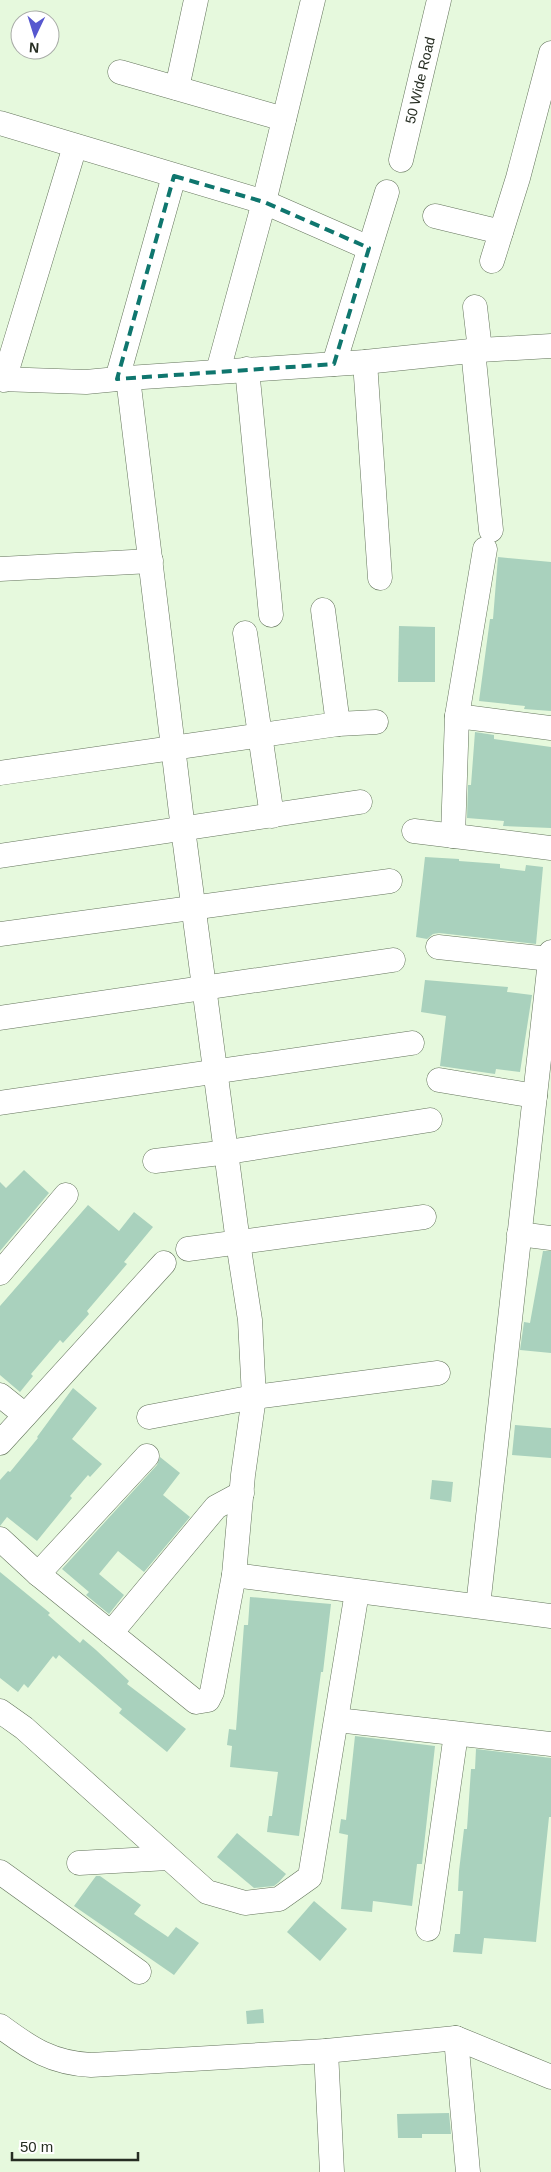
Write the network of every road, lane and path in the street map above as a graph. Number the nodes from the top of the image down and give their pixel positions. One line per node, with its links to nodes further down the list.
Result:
1 (196, 0): 6 (street)
2 (313, 0): 7 (street)
3 (439, 0): 10 (street, 50 Wide Road)
4 (550, 61): 15 (street)
5 (120, 72): 6 (street)
6 (177, 88): 7 (street)
7 (284, 118): 13 (street)
8 (0, 123): 9 (street)
9 (76, 146): 11 (street); 26 (street)
10 (401, 160)
11 (174, 176): 13 (street); 25 (street)
12 (387, 192): 16 (street)
13 (264, 202): 16 (street); 24 (street)
14 (435, 216): 15 (street)
15 (501, 232): 17 (street)
16 (369, 248): 22 (street)
17 (492, 260)
18 (475, 307): 20 (street)
19 (551, 346): 20 (street)
20 (476, 350): 21 (street); 33 (street)
21 (365, 362): 22 (street); 29 (street)
22 (334, 364): 23 (street)
23 (247, 369): 24 (street); 31 (street)
24 (218, 372): 25 (street)
25 (122, 378): 26 (street); 27 (street)
26 (2, 380)
27 (151, 561): 28 (street); 38 (street)
28 (0, 569)
29 (380, 578)
30 (323, 610): 35 (street)
31 (271, 615)
32 (245, 633): 37 (street)
33 (457, 716): 36 (street); 44 (street)
34 (376, 722): 35 (street)
35 (338, 724): 37 (street)
36 (551, 728)
37 (259, 736): 38 (street); 41 (street)
38 (174, 748): 39 (street); 42 (street)
39 (0, 773)
40 (360, 802): 41 (street)
41 (272, 816): 42 (street)
42 (184, 829): 46 (street); 48 (street)
43 (414, 831): 44 (street)
44 (453, 836): 45 (street)
45 (551, 848)
46 (0, 856)
47 (390, 881): 48 (street)
48 (195, 906): 49 (street); 53 (street)
49 (0, 934)
50 (438, 947): 51 (street)
51 (551, 956): 58 (street)
52 (392, 960): 53 (street)
53 (206, 987): 54 (street); 56 (street)
54 (0, 1018)
55 (412, 1043): 56 (street)
56 (217, 1070): 59 (street); 61 (street)
57 (439, 1080): 58 (street)
58 (535, 1096): 65 (street)
59 (0, 1103)
60 (430, 1120): 61 (street)
61 (228, 1152): 62 (street); 67 (street)
62 (155, 1161)
63 (66, 1195): 70 (street)
64 (424, 1217): 67 (street)
65 (520, 1234): 66 (street); 83 (street)
66 (551, 1238)
67 (238, 1242): 68 (street); 73 (street)
68 (188, 1249)
69 (164, 1262): 74 (street)
70 (0, 1273)
71 (438, 1373): 73 (street)
72 (0, 1395): 74 (street)
73 (254, 1397): 75 (street); 78 (street)
74 (24, 1415): 76 (street)
75 (149, 1417)
76 (0, 1443)
77 (147, 1456): 80 (street)
78 (242, 1493): 81 (street); 85 (street)
79 (0, 1539): 80 (street)
80 (38, 1574): 85 (street)
81 (234, 1575): 82 (street); 85 (street)
82 (358, 1592): 83 (street); 87 (street)
83 (478, 1606): 84 (street)
84 (551, 1616)
85 (111, 1633)
86 (0, 1712): 90 (street)
87 (337, 1720): 88 (street); 90 (street)
88 (456, 1734): 89 (street); 93 (street)
89 (551, 1744)
90 (168, 1858): 91 (street)
91 (79, 1863)
92 (0, 1872): 94 (street)
93 (428, 1929)
94 (139, 1972)
95 (0, 2026): 97 (street)
96 (456, 2038): 97 (street); 98 (street); 100 (street)
97 (326, 2051): 99 (street)
98 (551, 2074)
99 (332, 2172)
100 (468, 2172)

